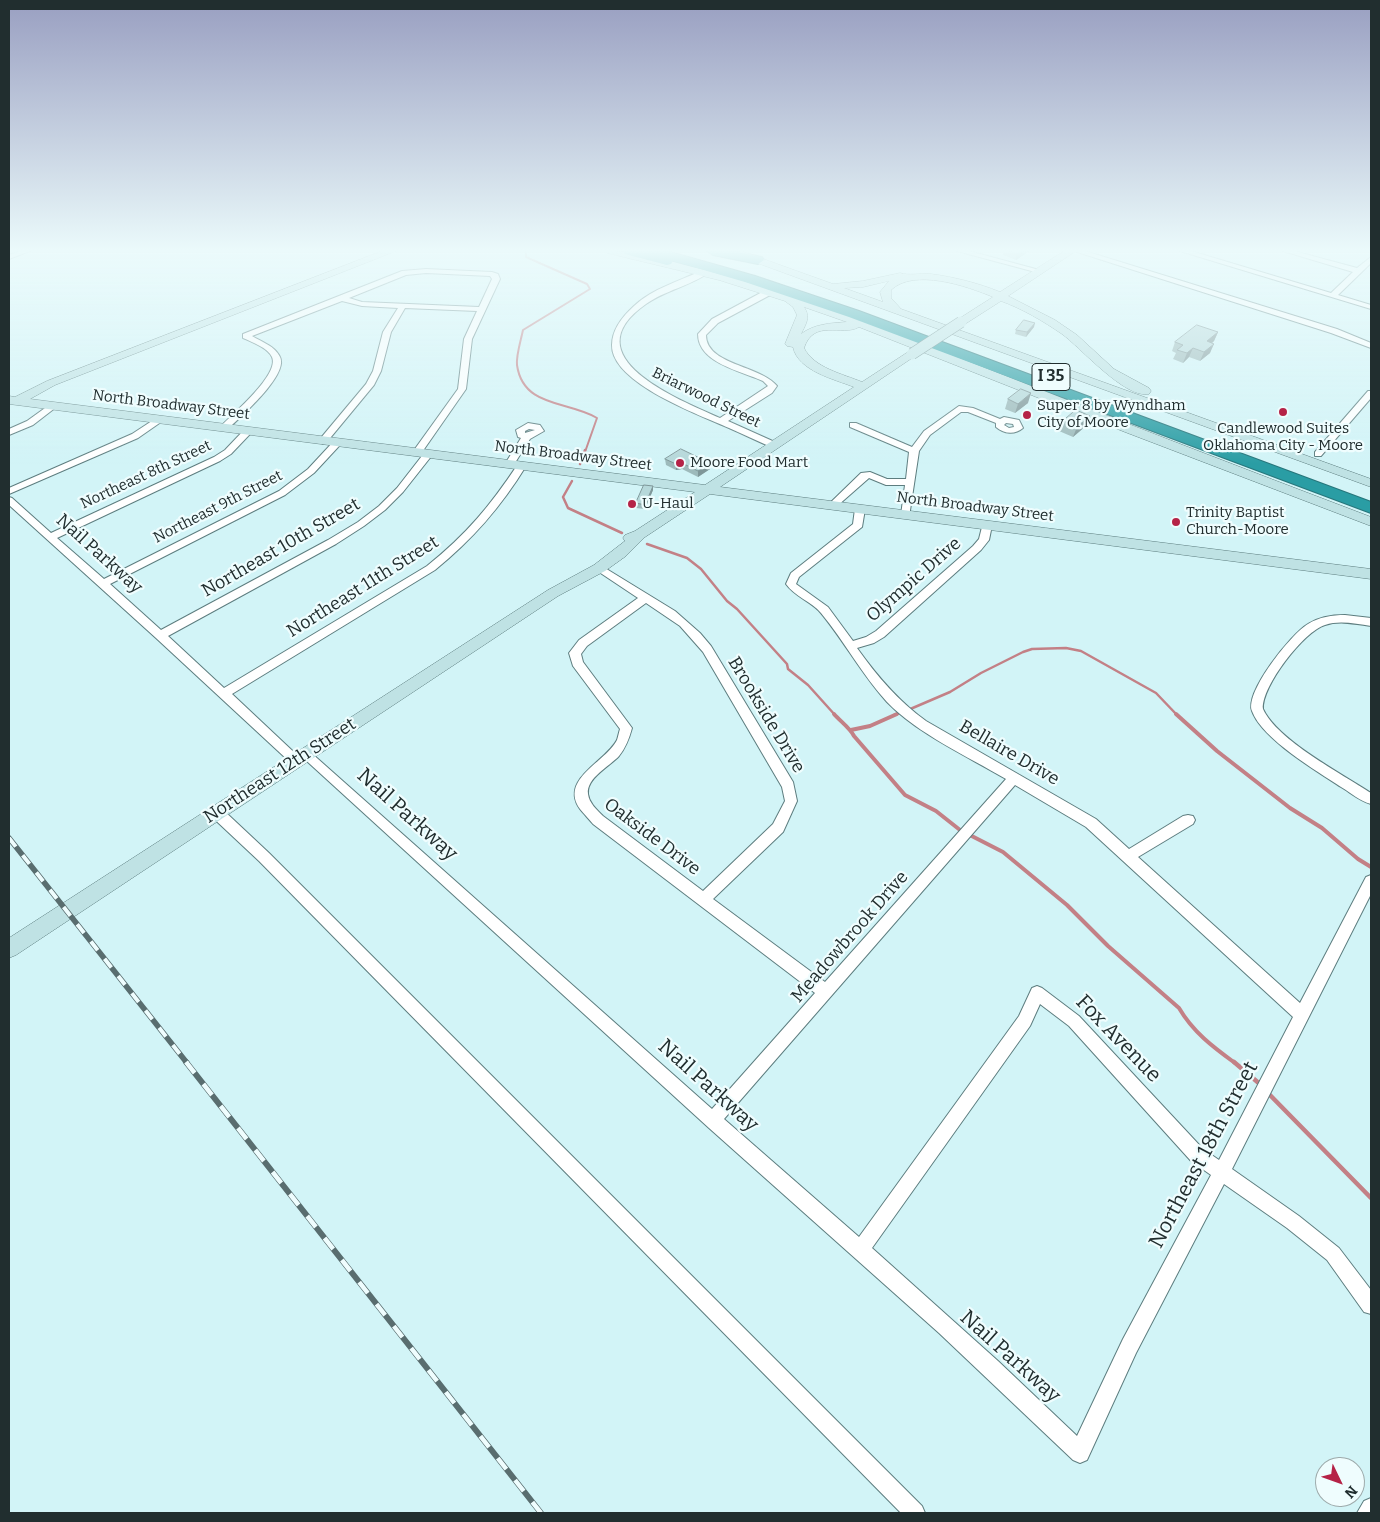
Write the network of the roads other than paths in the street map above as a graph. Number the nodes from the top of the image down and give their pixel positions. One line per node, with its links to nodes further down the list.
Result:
1 (208, 322): 19 (main road)
2 (281, 322): 25 (street)
3 (393, 322): 29 (street)
4 (476, 322): 33 (street, Northeast 10th Street)
5 (624, 322): 22 (street, Briarwood Street)
6 (714, 322): 22 (street)
7 (802, 322): 17 (main road)
8 (854, 322): 15 (main road)
9 (875, 322): 45 (highway, I 35)
10 (902, 322): 41 (highway, I 35)
11 (929, 322): 38 (main road)
12 (961, 322): 17 (main road, Northeast 12th Street, bridge)
13 (1050, 322): 34 (main road)
14 (1305, 322): 16 (street)
15 (871, 328): 17 (main road); 47 (main road)
16 (1371, 346)
17 (861, 388): 31 (main road, Northeast 12th Street)
18 (1371, 393): 34 (street)
19 (13, 401): 20 (main road, North Broadway Street)
20 (52, 406): 21 (main road, North Broadway Street); 27 (street)
21 (158, 420): 25 (main road, North Broadway Street); 40 (street)
22 (721, 421): 31 (street, Briarwood Street)
23 (1000, 422): 32 (street)
24 (853, 425): 32 (street)
25 (224, 428): 26 (main road, North Broadway Street)
26 (248, 431): 29 (main road, North Broadway Street); 49 (street, Northeast 8th Street)
27 (9, 432)
28 (527, 436): 35 (street, Northeast 11th Street)
29 (323, 441): 30 (main road, North Broadway Street)
30 (337, 442): 33 (main road, North Broadway Street); 52 (street, Northeast 9th Street)
31 (774, 445): 39 (main road, Northeast 12th Street)
32 (914, 451): 37 (street)
33 (422, 453): 35 (main road, North Broadway Street); 55 (street, Northeast 10th Street)
34 (1318, 454): 36 (main road)
35 (516, 465): 39 (main road, North Broadway Street); 57 (street, Northeast 11th Street)
36 (1371, 474)
37 (910, 482): 43 (street); 46 (street)
38 (1371, 483)
39 (706, 490): 43 (main road, North Broadway Street); 50 (main road, Northeast 12th Street)
40 (9, 491)
41 (1371, 496)
42 (9, 500): 49 (street, Nail Parkway)
43 (833, 505): 44 (main road, North Broadway Street)
44 (860, 508): 46 (main road, North Broadway Street); 56 (street, Bellaire Drive)
45 (1371, 508)
46 (906, 515): 48 (main road, North Broadway Street)
47 (1371, 522)
48 (987, 525): 51 (main road, North Broadway Street); 56 (street, Olympic Drive)
49 (50, 537): 52 (street, Nail Parkway)
50 (594, 566): 53 (street, Brookside Drive); 58 (main road, Northeast 12th Street)
51 (1371, 574)
52 (102, 584): 55 (street, Nail Parkway)
53 (646, 598): 65 (street, Brookside Drive); 65 (street, Oakside Drive)
54 (1371, 622): 60 (street)
55 (160, 635): 57 (street, Nail Parkway)
56 (850, 646): 59 (street, Bellaire Drive)
57 (223, 694): 58 (street, Nail Parkway)
58 (300, 757): 61 (main road, Northeast 12th Street); 69 (street, Nail Parkway)
59 (1014, 778): 63 (street, Bellaire Drive); 67 (street, Meadowbrook Drive)
60 (1371, 799)
61 (216, 812): 66 (main road, Northeast 12th Street); 75 (street)
62 (1188, 820): 63 (street)
63 (1129, 856): 68 (street, Bellaire Drive)
64 (1371, 881): 68 (street, Northeast 18th Street)
65 (704, 900): 67 (street, Oakside Drive)
66 (9, 949)
67 (826, 992): 69 (street, Meadowbrook Drive)
68 (1302, 1015): 70 (street, Northeast 18th Street)
69 (713, 1120): 71 (street, Nail Parkway)
70 (1221, 1172): 71 (street, Fox Avenue); 72 (street, Fox Avenue); 73 (street, Northeast 18th Street)
71 (860, 1250): 73 (street, Nail Parkway)
72 (1371, 1305)
73 (1080, 1452)
74 (1371, 1508): 76 (street)
75 (915, 1513)
76 (1366, 1513)

